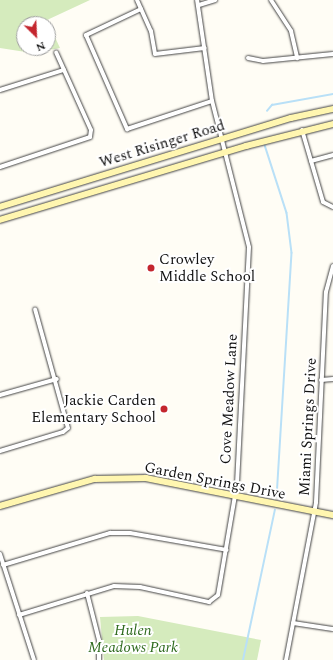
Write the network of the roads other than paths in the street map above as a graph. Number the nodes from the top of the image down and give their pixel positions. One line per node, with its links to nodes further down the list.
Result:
1 (137, 0): 6 (street)
2 (197, 0): 5 (street, Cove Meadow Lane)
3 (215, 0): 5 (street)
4 (271, 0): 11 (street)
5 (199, 5): 7 (street, Cove Meadow Lane)
6 (142, 9): 7 (street); 14 (street)
7 (206, 48): 14 (street, Cove Meadow Lane)
8 (56, 52): 12 (street)
9 (333, 54): 11 (street)
10 (248, 58): 11 (street)
11 (297, 58)
12 (64, 70): 13 (street); 22 (street)
13 (0, 90)
14 (212, 101): 18 (street, Cove Meadow Lane)
15 (333, 109): 18 (main road, West Risinger Road)
16 (333, 124): 17 (main road, West Risinger Road)
17 (302, 130): 19 (main road, West Risinger Road); 21 (street)
18 (222, 138): 19 (street, Cove Meadow Lane); 23 (main road, West Risinger Road)
19 (226, 152): 25 (main road, West Risinger Road); 35 (street, Cove Meadow Lane)
20 (333, 155): 21 (street)
21 (311, 162): 24 (street)
22 (0, 167)
23 (0, 207)
24 (333, 207)
25 (0, 220)
26 (333, 266): 28 (street, Miami Springs Drive)
27 (34, 309): 30 (street)
28 (327, 320): 29 (street); 32 (street, Miami Springs Drive)
29 (333, 320)
30 (57, 379): 33 (street); 34 (street)
31 (333, 379): 32 (street)
32 (321, 380): 37 (street, Miami Springs Drive)
33 (0, 395)
34 (0, 451)
35 (236, 497): 36 (main road, Garden Springs Drive); 37 (main road, Garden Springs Drive); 39 (street, Cove Meadow Lane)
36 (0, 506)
37 (314, 512): 38 (main road, Garden Springs Drive); 44 (street, Miami Springs Drive)
38 (333, 515)
39 (227, 550): 41 (street); 42 (street, Cove Meadow Lane)
40 (0, 554): 41 (street)
41 (3, 565): 43 (street)
42 (87, 593): 43 (street, Cove Meadow Lane); 47 (street)
43 (19, 615): 46 (street)
44 (293, 623): 45 (street); 48 (street, Miami Springs Drive)
45 (333, 629)
46 (34, 660)
47 (99, 660)
48 (286, 660)

